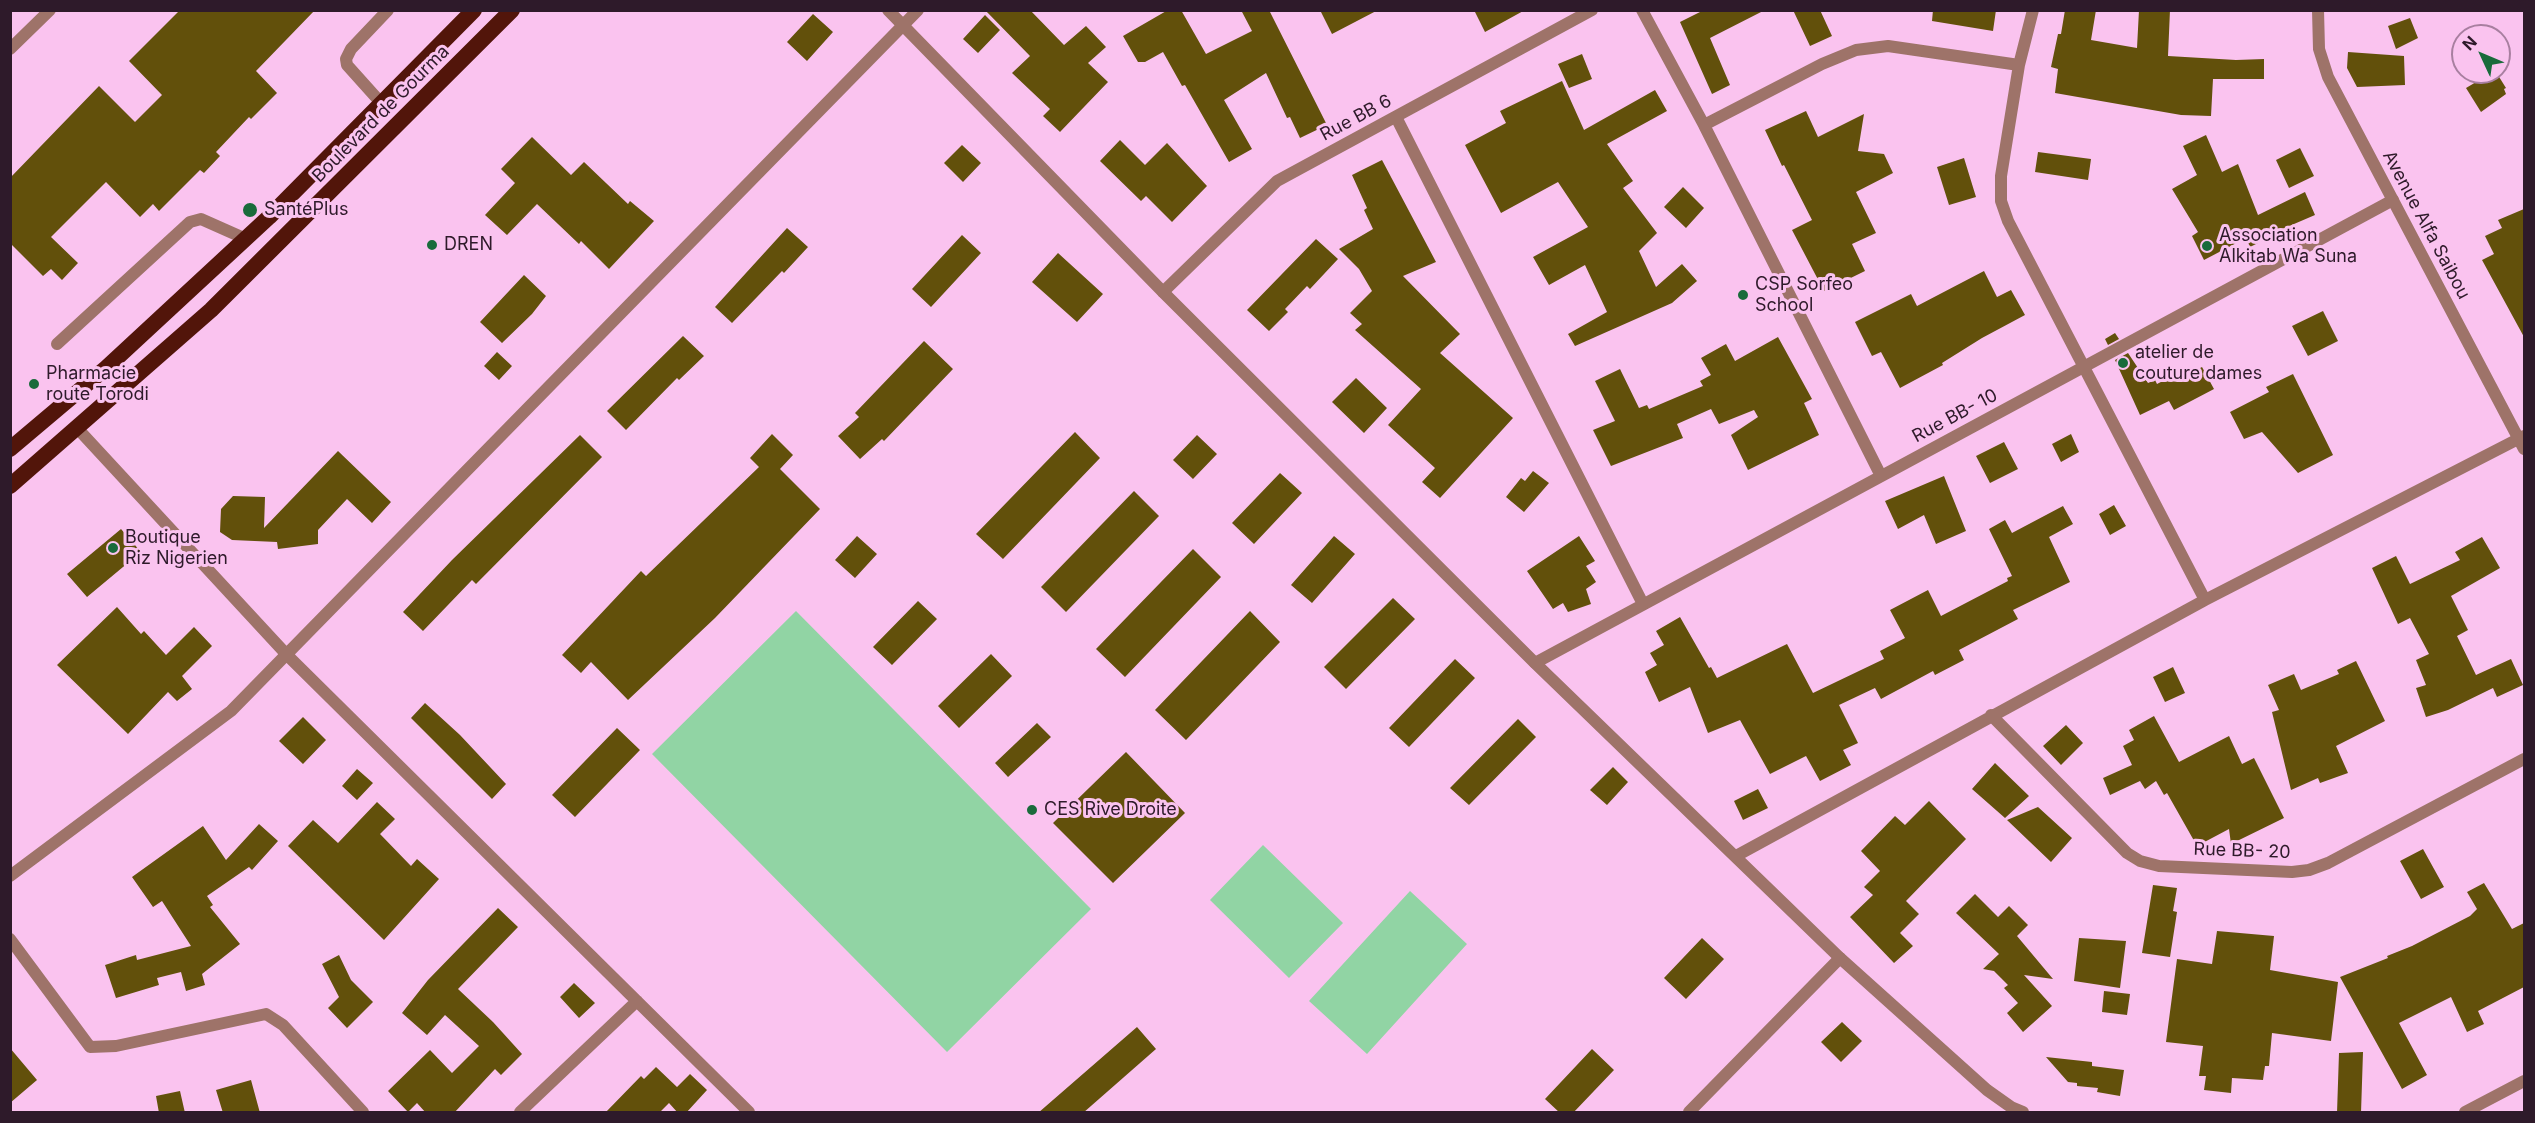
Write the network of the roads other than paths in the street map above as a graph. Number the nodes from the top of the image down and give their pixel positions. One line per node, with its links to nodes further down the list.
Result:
1 (50, 10): 12 (street)
2 (388, 10): 14 (street)
3 (474, 10): 14 (highway, Boulevard de Gourma)
4 (512, 10): 22 (highway, Boulevard de Gourma)
5 (888, 10): 11 (street)
6 (918, 10): 11 (street)
7 (1592, 10): 15 (street, Rue BB 6)
8 (1642, 10): 16 (street)
9 (2033, 10): 13 (street)
10 (2318, 10): 17 (street, Avenue Alfa Saibou)
11 (903, 26): 19 (street); 29 (street)
12 (10, 49)
13 (2019, 65): 16 (street); 21 (street)
14 (382, 104): 18 (highway, Boulevard de Gourma)
15 (1396, 117): 19 (street, Rue BB 6); 28 (street)
16 (1704, 125): 25 (street)
17 (2393, 200): 21 (street, Rue BB- 10); 23 (street, Avenue Alfa Saibou)
18 (246, 238): 20 (street); 24 (highway, Boulevard de Gourma)
19 (1163, 292): 30 (street)
20 (57, 344)
21 (2084, 367): 25 (street, Rue BB- 10); 27 (street)
22 (78, 429): 26 (highway, Boulevard de Gourma); 29 (street)
23 (2523, 441): 27 (street)
24 (10, 449)
25 (1881, 476): 28 (street, Rue BB- 10)
26 (10, 486)
27 (2205, 600): 31 (street)
28 (1642, 604): 30 (street, Rue BB- 10)
29 (287, 655): 34 (street); 37 (street)
30 (1535, 663): 33 (street)
31 (1991, 715): 32 (street, Rue BB- 20); 33 (street)
32 (2524, 759)
33 (1736, 855): 36 (street)
34 (10, 876)
35 (10, 939): 39 (street)
36 (1840, 958): 42 (street); 43 (street)
37 (637, 1001): 40 (street); 41 (street)
38 (2524, 1081): 44 (street)
39 (363, 1113)
40 (520, 1113)
41 (749, 1113)
42 (1689, 1113)
43 (2023, 1113)
44 (2465, 1113)

